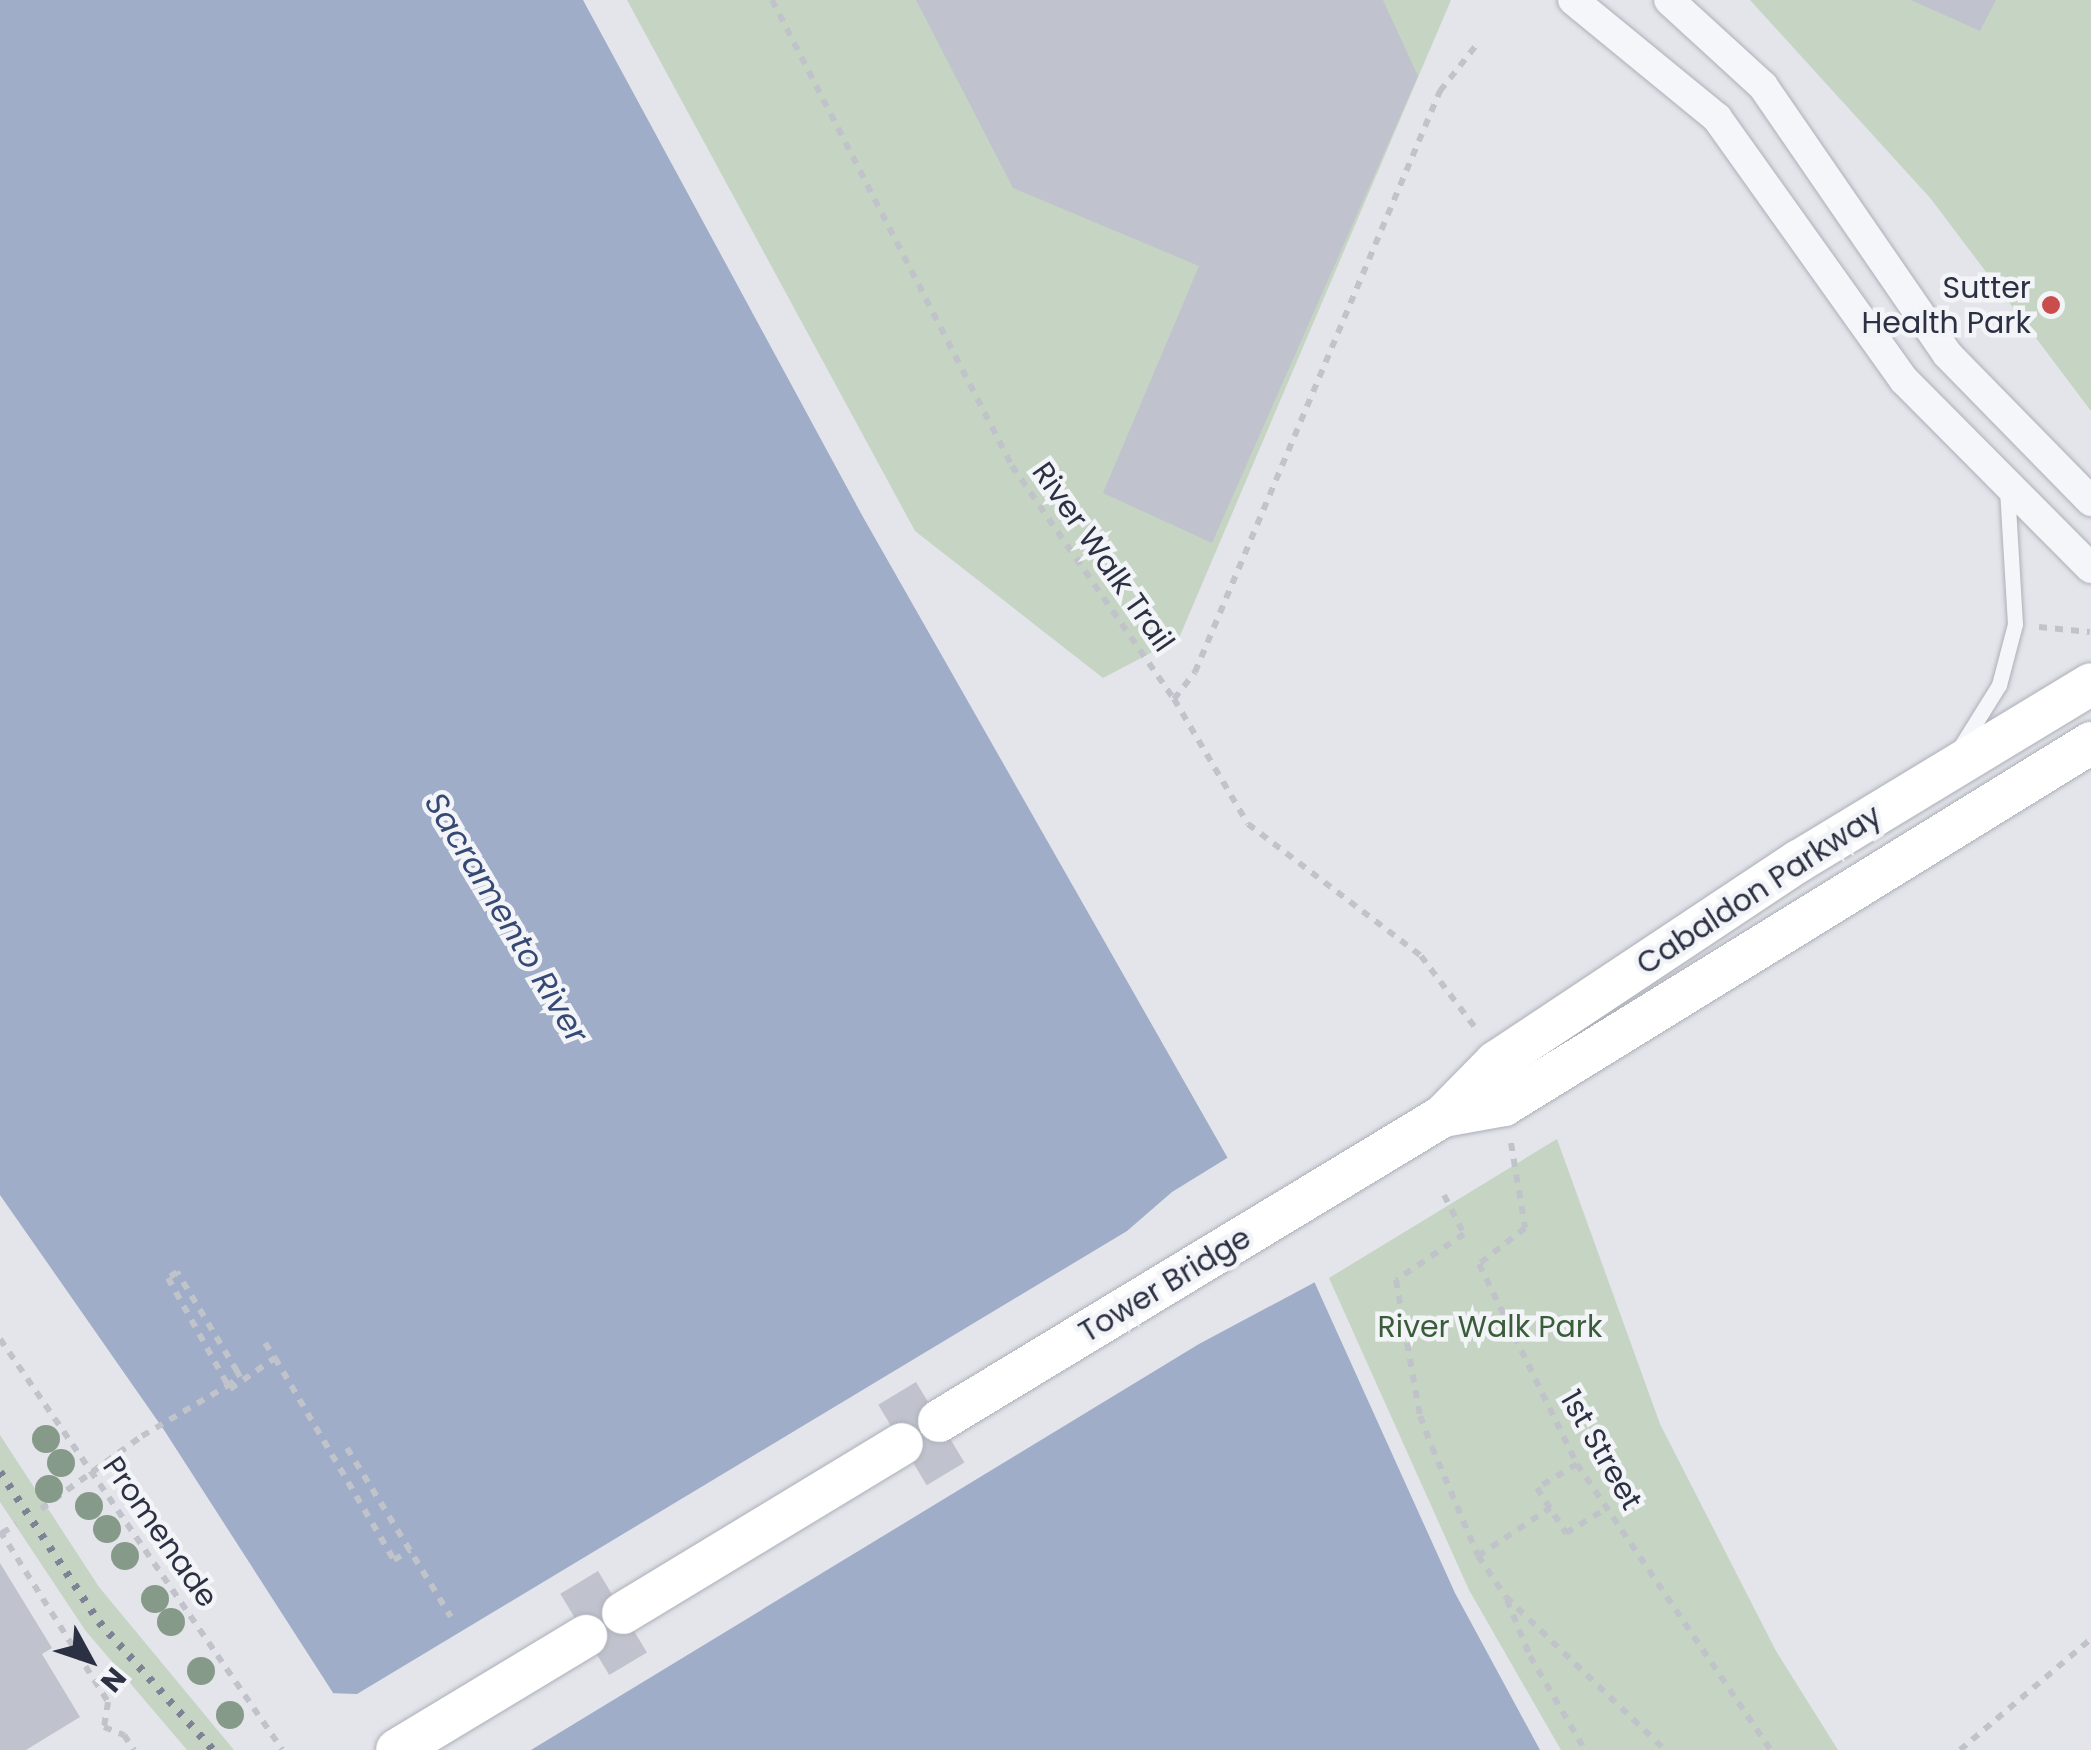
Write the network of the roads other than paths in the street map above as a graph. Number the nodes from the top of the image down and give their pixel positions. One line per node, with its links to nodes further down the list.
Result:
1 (1573, 0): 3 (street)
2 (1669, 0): 4 (street)
3 (2007, 488): 5 (street); 8 (lane)
4 (2091, 501)
5 (2091, 568)
6 (2091, 684): 8 (main road, Cabaldon Parkway)
7 (2091, 744): 9 (main road, Cabaldon Parkway)
8 (1942, 775): 9 (main road, Cabaldon Parkway)
9 (1443, 1116): 10 (main road, Cabaldon Parkway)
10 (1391, 1148): 11 (main road, Tower Bridge)
11 (939, 1421)
12 (902, 1444): 13 (main road)
13 (624, 1613)
14 (586, 1636): 15 (main road)
15 (397, 1750)

